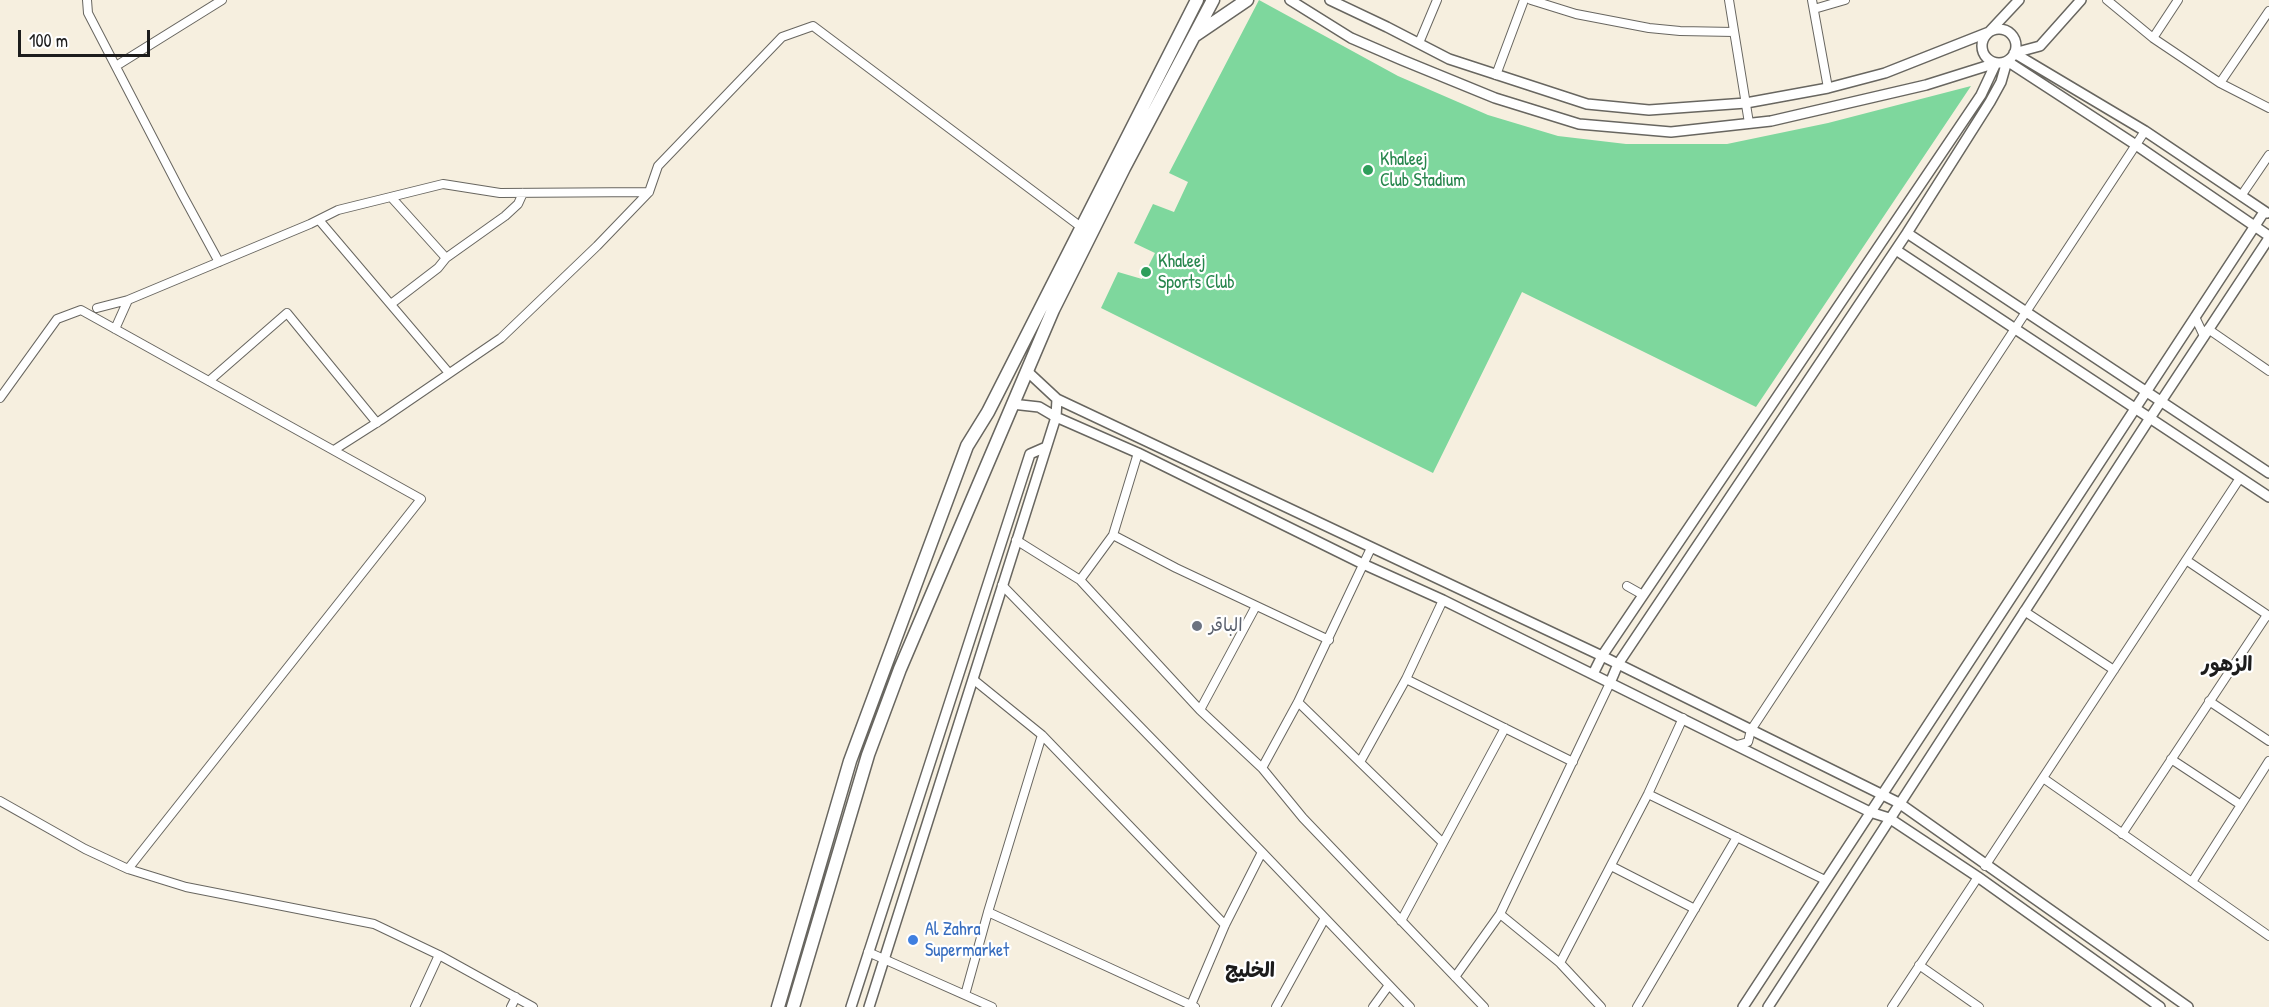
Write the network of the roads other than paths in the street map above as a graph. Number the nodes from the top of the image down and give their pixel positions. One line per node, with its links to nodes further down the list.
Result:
1 (87, 0): 28 (street)
2 (222, 0): 28 (street)
3 (1197, 0): 45 (main road)
4 (1213, 0): 22 (main road)
5 (1247, 0): 22 (main road)
6 (1290, 0): 34 (street)
7 (1330, 0): 24 (street)
8 (1437, 0): 24 (street)
9 (1524, 0): 29 (street)
10 (1531, 0): 20 (street)
11 (1729, 0): 20 (street)
12 (1812, 0): 18 (street)
13 (1845, 0): 18 (street)
14 (2019, 0): 21 (street)
15 (2081, 0): 25 (street)
16 (2107, 0): 23 (street)
17 (2178, 0): 23 (street)
18 (1814, 9): 31 (street)
19 (2269, 11): 30 (street)
20 (1734, 32): 32 (street)
21 (1989, 32): 25 (street); 27 (street); 31 (street)
22 (1191, 38): 60 (main road)
23 (2153, 38): 30 (street)
24 (1419, 43): 29 (street)
25 (2014, 53): 26 (street); 35 (street)
26 (2007, 61): 27 (street); 36 (street); 46 (street)
27 (1996, 63): 34 (street); 86 (street)
28 (116, 66): 50 (street)
29 (1496, 75): 32 (street)
30 (2220, 83): 33 (street)
31 (1828, 88): 32 (street)
32 (1746, 103): 34 (street)
33 (2269, 108)
34 (1749, 123)
35 (2145, 130): 36 (street); 40 (street)
36 (2136, 145): 44 (street); 54 (street)
37 (2269, 155): 40 (street)
38 (649, 192): 39 (street); 45 (street); 61 (street)
39 (523, 193): 41 (street); 49 (street)
40 (2241, 196): 42 (street)
41 (391, 197): 43 (street); 49 (street)
42 (2267, 213): 44 (street)
43 (319, 220): 50 (street); 52 (street)
44 (2254, 226): 47 (street); 55 (street)
45 (1081, 227): 151 (main road)
46 (1907, 233): 48 (street); 54 (street)
47 (2269, 237): 58 (street)
48 (1896, 250): 56 (street); 93 (street)
49 (446, 258): 52 (street)
50 (219, 262): 51 (street)
51 (128, 300): 53 (street); 57 (street)
52 (391, 304): 61 (street)
53 (97, 308)
54 (2025, 311): 56 (street); 63 (street)
55 (2195, 317): 58 (street); 63 (street)
56 (2013, 328): 68 (street); 104 (street)
57 (115, 329): 62 (street); 64 (street)
58 (2206, 333): 59 (street); 66 (street)
59 (2269, 371)
60 (1028, 372): 65 (street); 67 (main road)
61 (449, 373): 71 (street)
62 (209, 381): 71 (street); 73 (street)
63 (2146, 391): 66 (street); 68 (street)
64 (0, 398)
65 (1057, 399): 69 (street); 80 (street)
66 (2161, 401): 70 (street); 75 (street)
67 (1012, 404): 69 (street); 152 (main road)
68 (2135, 408): 70 (street); 115 (street)
69 (1056, 417): 72 (street); 74 (street)
70 (2150, 418): 76 (street); 89 (street)
71 (378, 423): 73 (street)
72 (1046, 447): 79 (street); 138 (street)
73 (334, 450): 127 (street)
74 (1138, 453): 78 (street); 82 (street)
75 (2269, 473)
76 (2240, 478): 77 (street); 81 (street)
77 (2269, 497)
78 (1113, 535): 83 (street); 88 (street)
79 (1016, 540): 83 (street); 84 (street)
80 (1371, 548): 82 (street); 92 (street)
81 (2186, 560): 90 (street); 94 (street)
82 (1364, 564): 87 (street); 91 (street)
83 (1080, 580): 101 (street)
84 (1002, 585): 97 (street); 124 (street)
85 (1627, 586): 86 (street)
86 (1643, 595): 92 (street)
87 (1443, 600): 95 (street); 96 (street)
88 (1256, 606): 91 (street); 101 (street)
89 (2024, 611): 94 (street); 117 (street)
90 (2268, 616): 99 (street)
91 (1329, 640): 100 (street)
92 (1602, 656): 93 (street); 95 (street)
93 (1618, 664): 98 (street); 104 (street)
94 (2114, 670): 113 (street)
95 (1593, 674): 98 (street)
96 (1406, 679): 103 (street); 110 (street)
97 (974, 680): 105 (street); 140 (street)
98 (1610, 683): 102 (street); 111 (street)
99 (2210, 701): 106 (street); 108 (street)
100 (1299, 702): 110 (street); 112 (street)
101 (1200, 710): 112 (street)
102 (1683, 718): 107 (street); 114 (street)
103 (1505, 728): 111 (street); 123 (street)
104 (1751, 730): 107 (street); 115 (street)
105 (1042, 735): 132 (street); 136 (street)
106 (2269, 741)
107 (1737, 745): 119 (street)
108 (2171, 759): 118 (street); 121 (street)
109 (2269, 761): 118 (street)
110 (1360, 762): 123 (street)
111 (1573, 762): 133 (street)
112 (1262, 768): 135 (street)
113 (2043, 778): 121 (street); 126 (street)
114 (1648, 794): 122 (street); 125 (street)
115 (1882, 794): 117 (street); 119 (street)
116 (0, 801): 127 (street)
117 (1899, 803): 120 (street); 126 (street)
118 (2241, 805): 130 (street)
119 (1870, 812): 120 (street); 129 (street)
120 (1890, 818): 128 (street); 163 (street)
121 (2122, 834): 130 (street)
122 (1737, 837): 129 (street); 131 (street)
123 (1443, 843): 135 (street)
124 (1262, 852): 134 (street); 136 (street)
125 (1611, 866): 131 (street); 141 (street)
126 (1985, 866): 167 (street)
127 (128, 868): 139 (street)
128 (1978, 877): 142 (street); 166 (street)
129 (1825, 880): 162 (street)
130 (2192, 882): 137 (street)
131 (1695, 909): 161 (street)
132 (988, 912): 145 (street); 147 (street)
133 (1500, 914): 141 (street); 143 (street)
134 (1325, 918): 144 (street); 156 (street)
135 (1401, 921): 143 (street)
136 (1225, 925): 147 (street)
137 (2269, 936)
138 (868, 952): 140 (street); 153 (street)
139 (439, 955): 146 (street); 148 (street)
140 (884, 958): 145 (street); 154 (street)
141 (1560, 963): 160 (street)
142 (1920, 965): 164 (street); 165 (street)
143 (1455, 977): 159 (street)
144 (1389, 985): 157 (street); 158 (street)
145 (965, 994): 155 (street)
146 (516, 997): 149 (street); 150 (street)
147 (1193, 1006)
148 (415, 1007)
149 (511, 1007)
150 (533, 1007)
151 (778, 1007)
152 (793, 1007)
153 (851, 1007)
154 (869, 1007)
155 (992, 1007)
156 (1276, 1007)
157 (1373, 1007)
158 (1410, 1007)
159 (1484, 1007)
160 (1601, 1007)
161 (1636, 1007)
162 (1743, 1007)
163 (1768, 1007)
164 (1892, 1007)
165 (1979, 1007)
166 (2160, 1007)
167 (2188, 1007)

